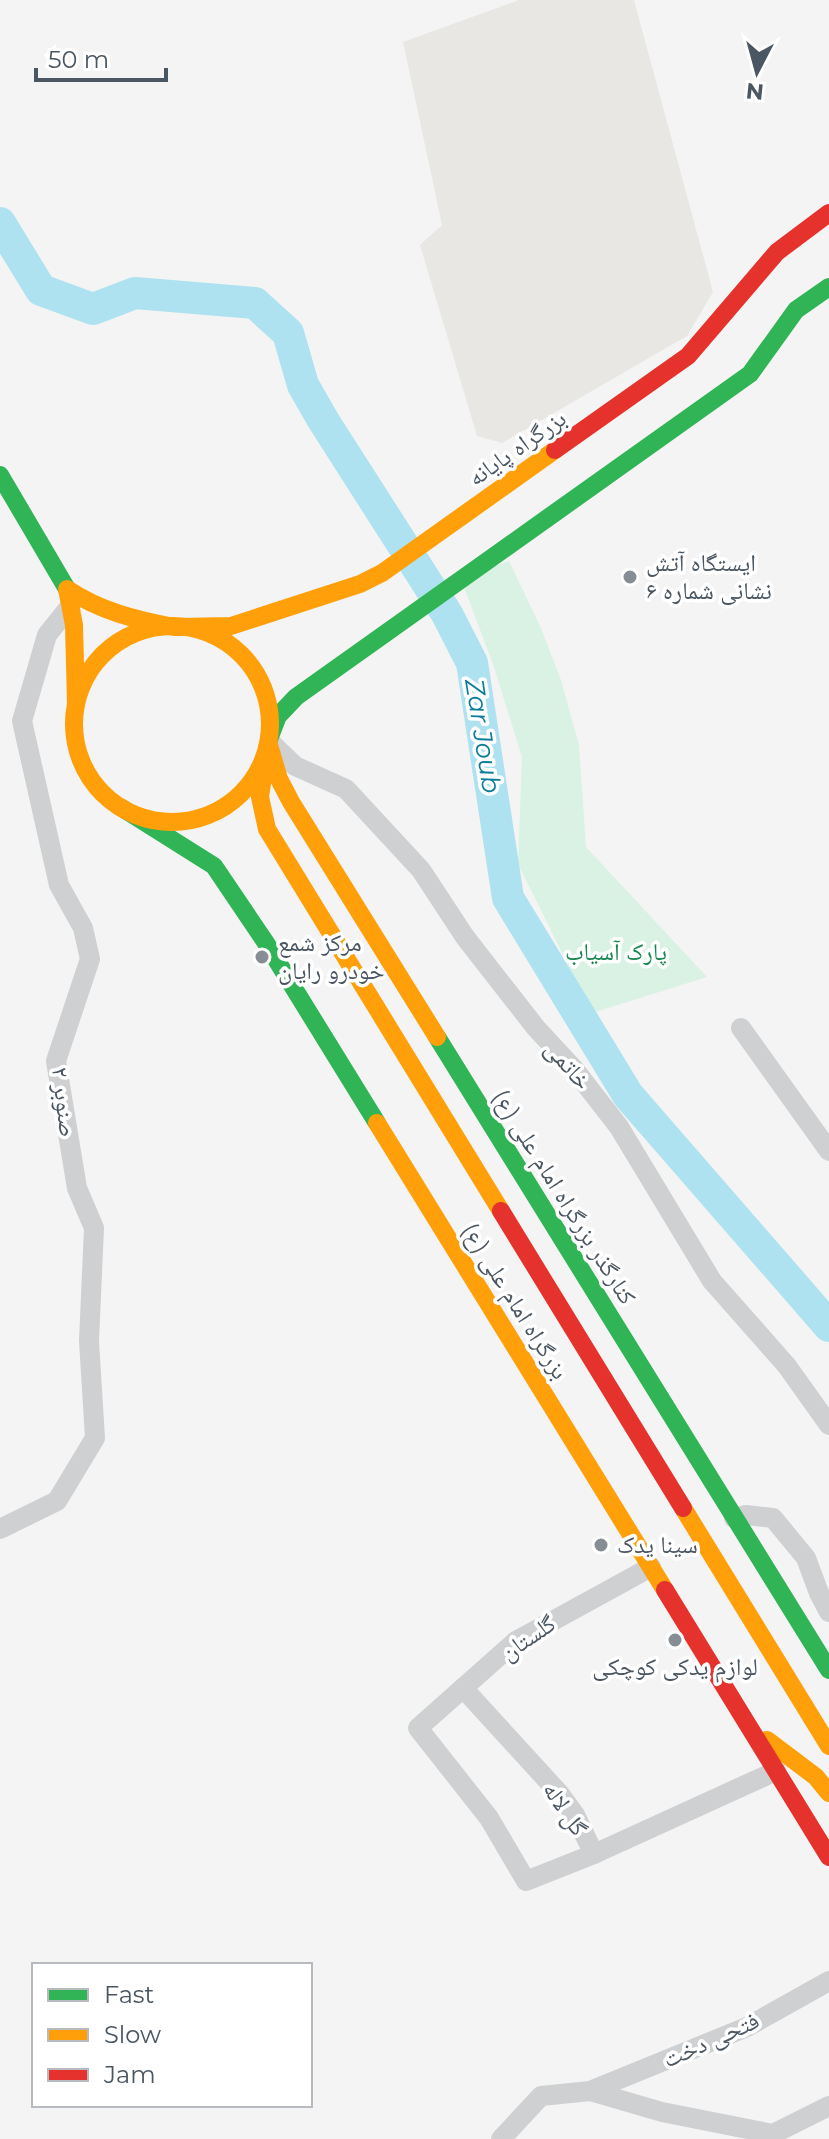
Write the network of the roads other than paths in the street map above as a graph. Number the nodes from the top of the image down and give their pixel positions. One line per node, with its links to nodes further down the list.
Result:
1 (822, 218): 2 (main road); 6 (main road, بزرگراه پایانه)
2 (829, 243)
3 (829, 287): 8 (main road)
4 (0, 475): 5 (main road)
5 (64, 589): 6 (main road); 7 (main road); 14 (street, صنوبر ۲)
6 (176, 627): 7 (main road); 8 (main road)
7 (76, 704): 9 (main road)
8 (269, 741): 9 (main road); 12 (street, خاتمی); 13 (main road, کنارگذر بزرگراه امام علی (ع)); 13 (main road)
9 (122, 808): 15 (main road, بزرگراه امام علی (ع))
10 (741, 1028): 11 (street)
11 (829, 1151)
12 (829, 1425)
13 (718, 1527): 16 (street); 17 (main road, کنارگذر بزرگراه امام علی (ع)); 20 (main road)
14 (0, 1529)
15 (651, 1567): 18 (street, گلستان); 19 (main road, بزرگراه امام علی (ع))
16 (829, 1612)
17 (829, 1670)
18 (463, 1688): 23 (street, گل لاله); 23 (street, گلستان)
19 (749, 1727): 21 (main road, بزرگراه امام علی (ع)); 22 (main road)
20 (829, 1746)
21 (776, 1771): 23 (street, گل لاله); 24 (main road, بزرگراه امام علی (ع))
22 (829, 1793)
23 (594, 1854)
24 (829, 1856)
25 (829, 1981): 26 (street, فتحی دخت)
26 (590, 2091): 28 (street); 29 (street)
27 (829, 2106): 28 (street)
28 (773, 2137)
29 (501, 2139)

